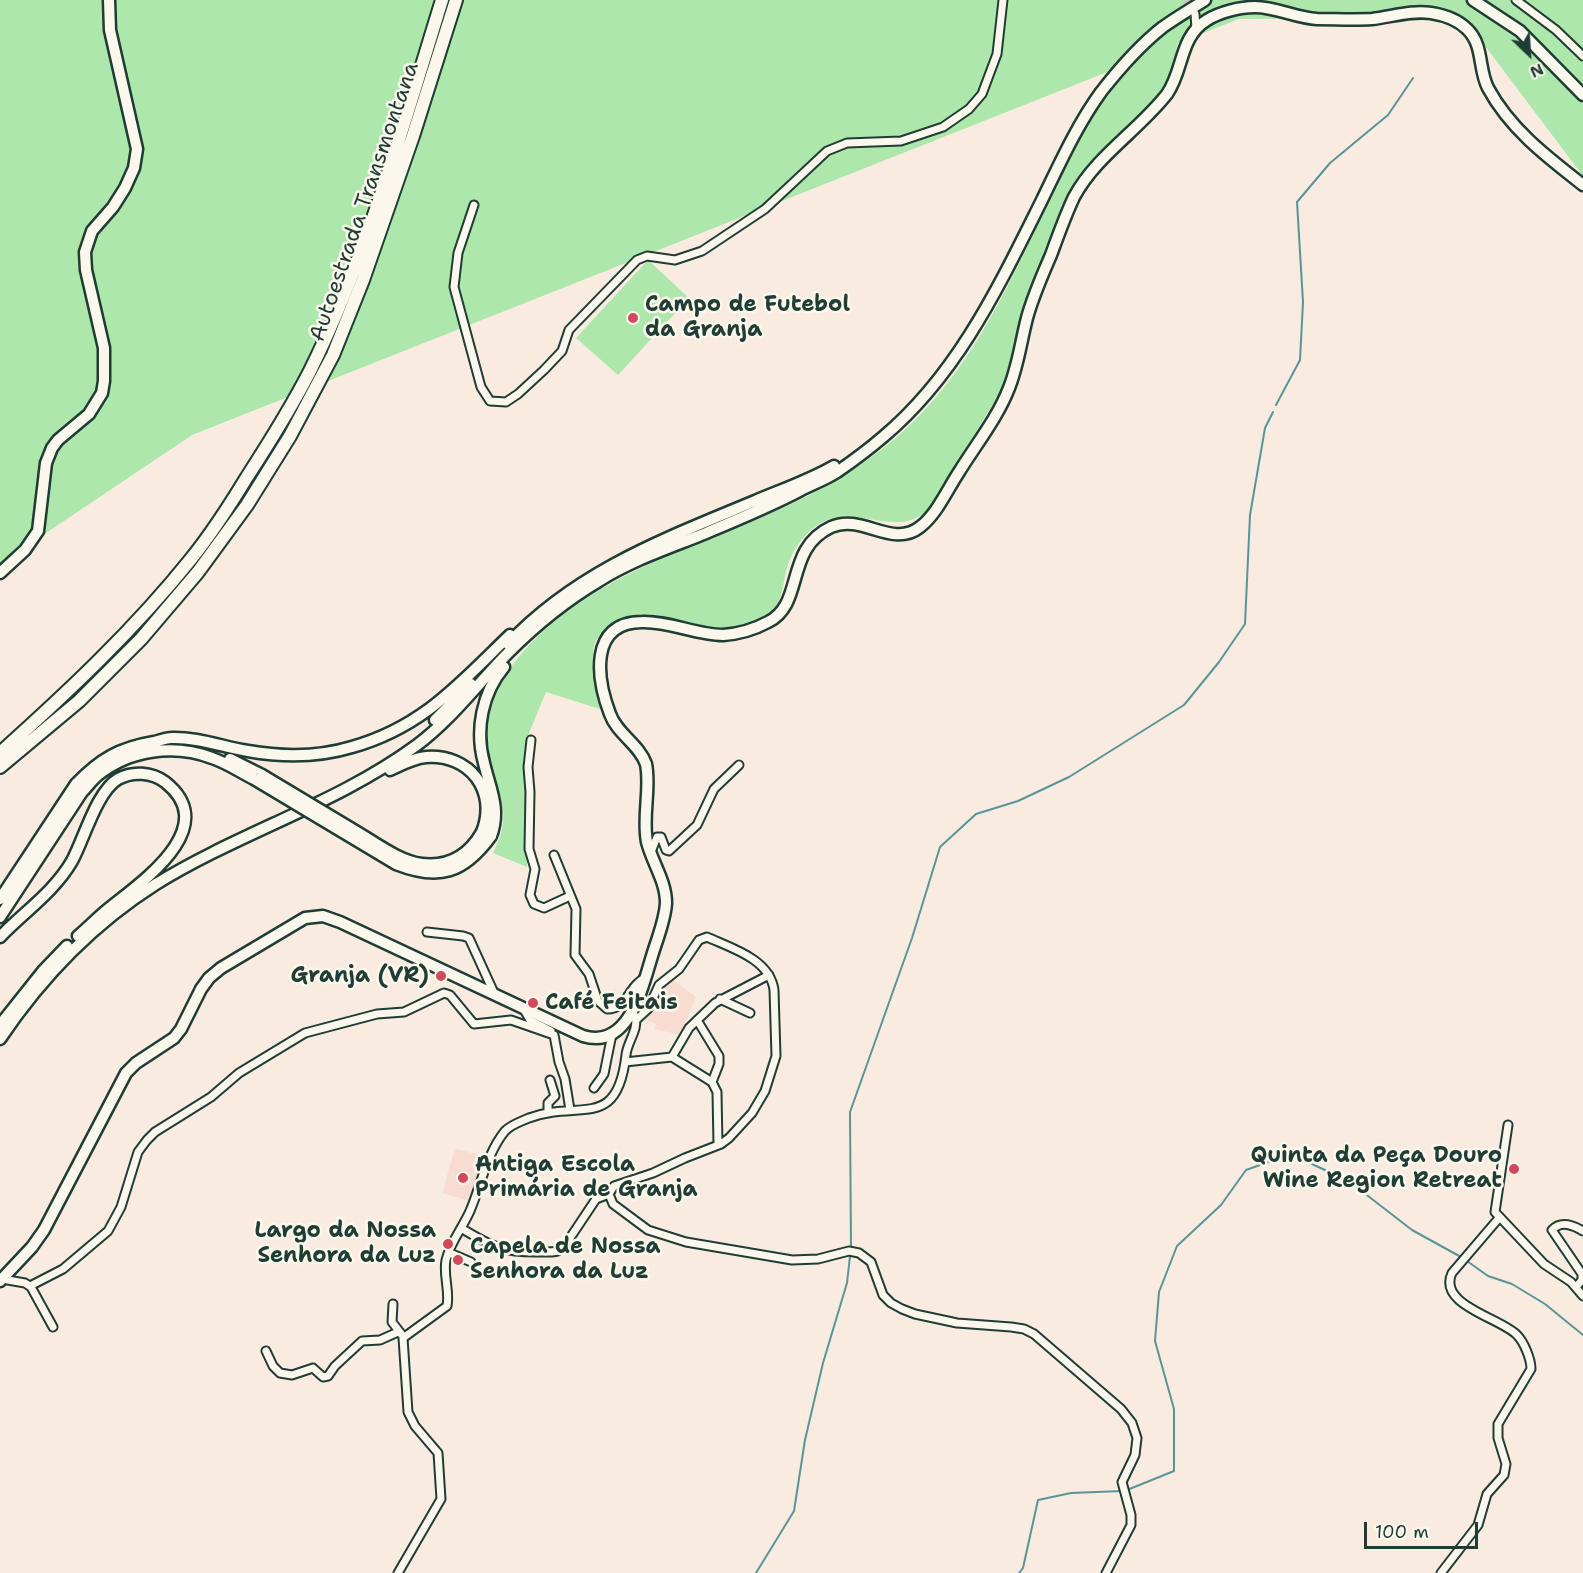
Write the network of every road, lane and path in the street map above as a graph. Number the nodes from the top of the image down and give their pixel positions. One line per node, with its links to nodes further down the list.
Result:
1 (110, 0): 16 (main road)
2 (442, 0): 20 (highway, Autoestrada Transmontana)
3 (456, 0): 22 (highway, Autoestrada Transmontana)
4 (1003, 0): 14 (street)
5 (1192, 0): 15 (main road)
6 (1205, 0): 17 (main road)
7 (1473, 0): 12 (main road)
8 (1487, 0): 11 (main road)
9 (1516, 0): 10 (street)
10 (1583, 56)
11 (1583, 85)
12 (1583, 95)
13 (1583, 185): 26 (main road)
14 (474, 205)
15 (777, 492): 19 (main road); 42 (main road)
16 (0, 573)
17 (539, 625): 24 (main road); 25 (main road)
18 (531, 740): 28 (street)
19 (160, 741): 23 (main road); 29 (main road)
20 (0, 753)
21 (739, 765): 26 (street)
22 (0, 767)
23 (258, 777): 24 (main road, bridge); 30 (main road)
24 (486, 834): 25 (main road)
25 (239, 841): 45 (main road)
26 (651, 854): 34 (main road)
27 (554, 855): 28 (street)
28 (570, 896): 34 (street)
29 (0, 899)
30 (0, 917)
31 (427, 932): 35 (street)
32 (0, 937): 41 (main road)
33 (769, 975): 36 (street); 39 (street); 54 (street)
34 (645, 978): 39 (main road)
35 (495, 995): 37 (main road); 61 (main road)
36 (720, 999): 38 (street); 40 (street)
37 (523, 1008): 43 (main road); 44 (street)
38 (750, 1013)
39 (634, 1016): 43 (main road); 47 (street)
40 (697, 1020): 46 (street); 49 (street)
41 (0, 1025)
42 (0, 1031)
43 (612, 1034): 50 (street)
44 (554, 1035): 51 (street); 63 (street)
45 (0, 1039)
46 (672, 1057): 47 (street); 49 (street)
47 (626, 1062): 51 (street)
48 (550, 1080): 52 (street)
49 (712, 1082): 54 (street)
50 (594, 1088)
51 (570, 1110): 52 (street)
52 (548, 1112): 57 (street)
53 (1508, 1125): 56 (street)
54 (718, 1145): 55 (street)
55 (609, 1194): 57 (street); 70 (street)
56 (1499, 1218): 62 (street); 71 (street)
57 (461, 1228): 59 (street)
58 (1583, 1230): 62 (street)
59 (450, 1253): 60 (street); 67 (street)
60 (471, 1262)
61 (1, 1280): 63 (street)
62 (1580, 1284): 64 (street)
63 (30, 1286): 66 (street)
64 (1583, 1296)
65 (393, 1304): 67 (street)
66 (53, 1327)
67 (401, 1334): 68 (street); 69 (street)
68 (266, 1351)
69 (398, 1573)
70 (1106, 1573)
71 (1441, 1573)

